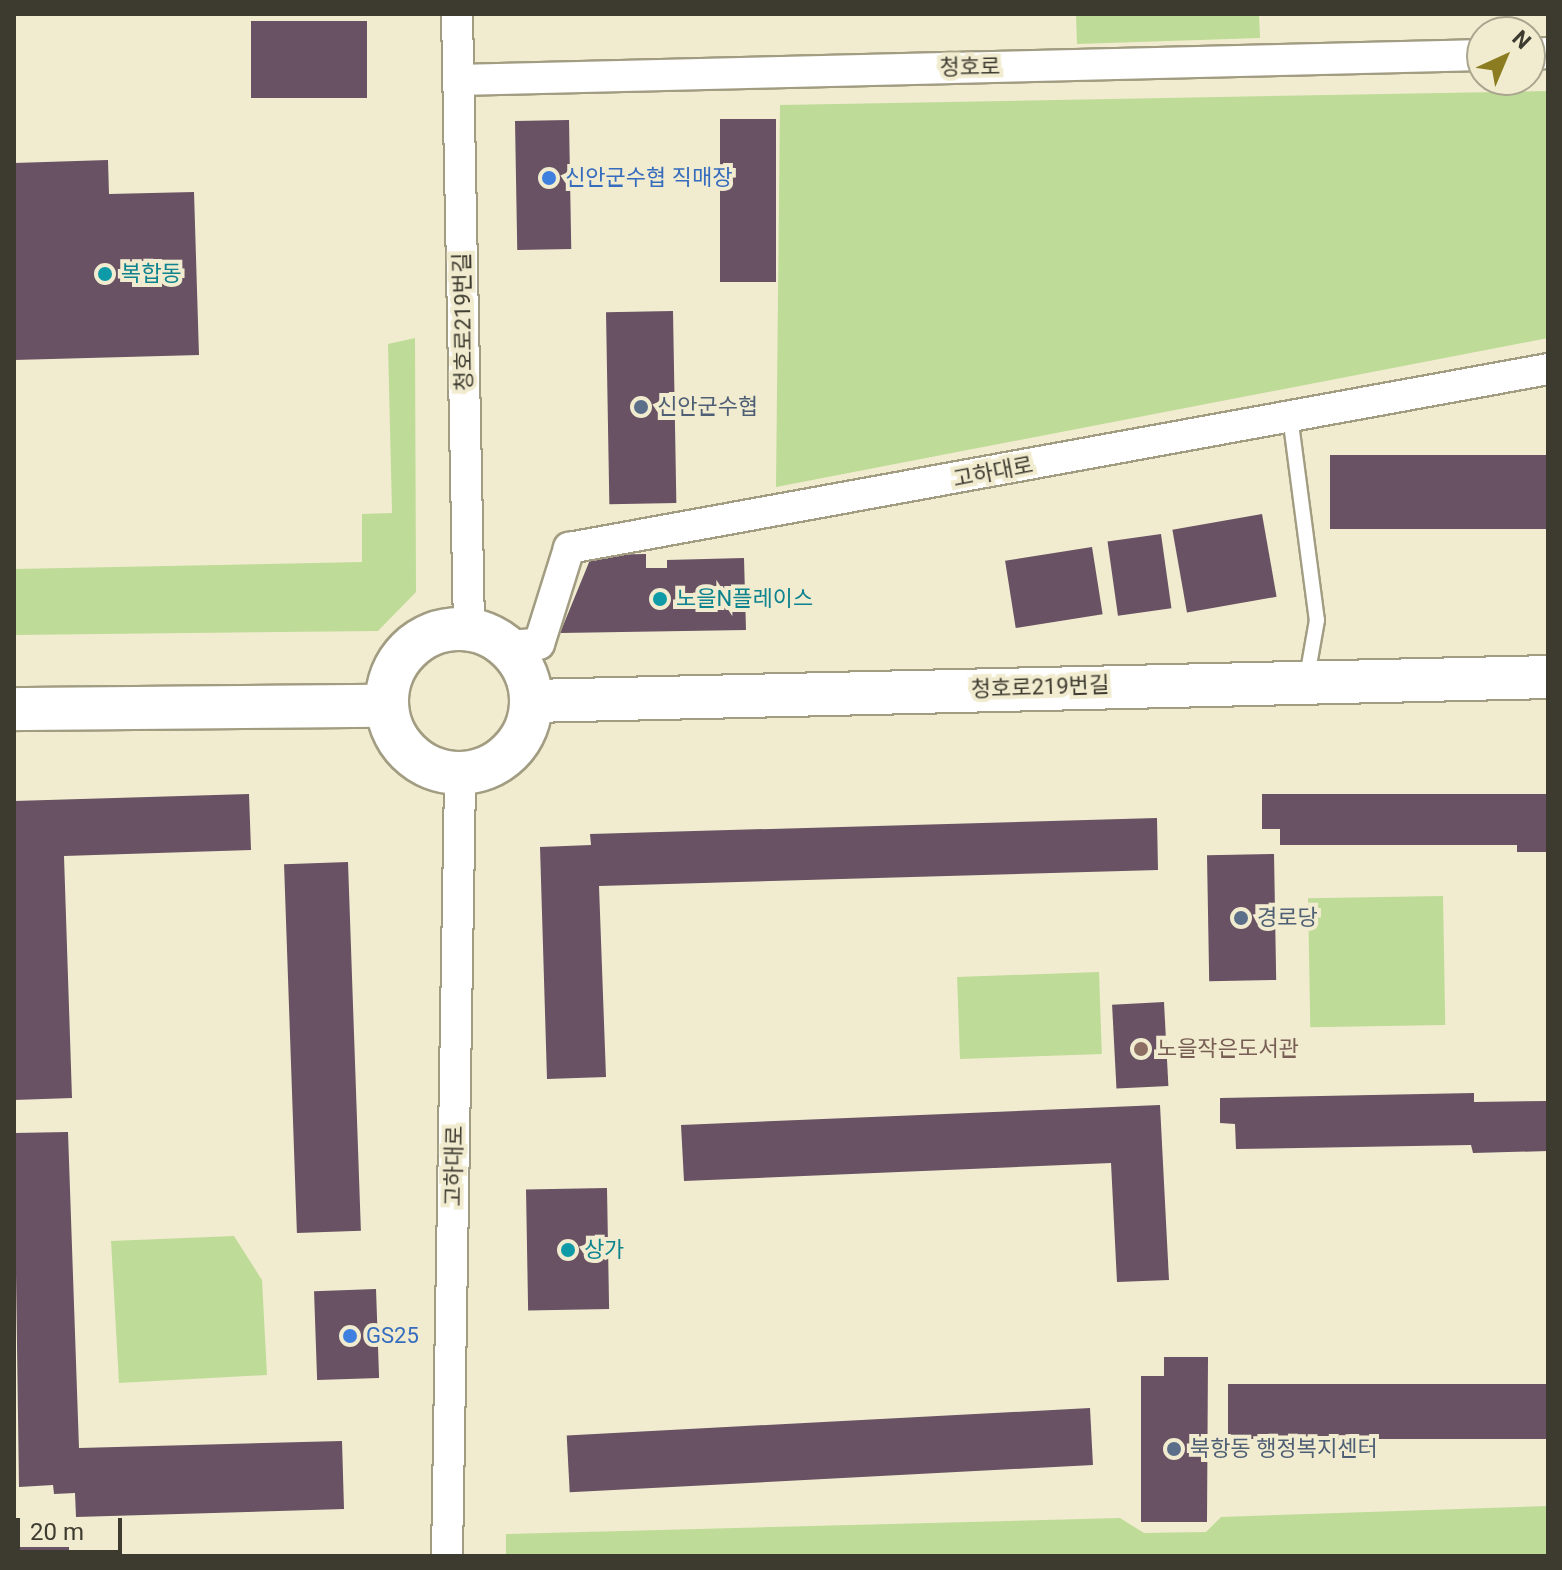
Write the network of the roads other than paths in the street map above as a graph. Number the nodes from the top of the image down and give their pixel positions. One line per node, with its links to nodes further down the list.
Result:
1 (457, 14): 3 (street, 청호로219번길)
2 (1466, 55): 3 (street, 청호로)
3 (458, 80): 6 (street, 청호로219번길)
4 (1548, 369): 5 (street, 고하대로)
5 (1290, 416): 7 (street, 고하대로); 9 (lane)
6 (469, 630): 7 (street); 11 (street)
7 (507, 646): 10 (street)
8 (1548, 677): 9 (street, 청호로219번길)
9 (1307, 680): 10 (street, 청호로219번길)
10 (532, 701): 13 (street)
11 (386, 706): 12 (street); 13 (street)
12 (14, 709)
13 (460, 777): 14 (street, 고하대로)
14 (447, 1556)

